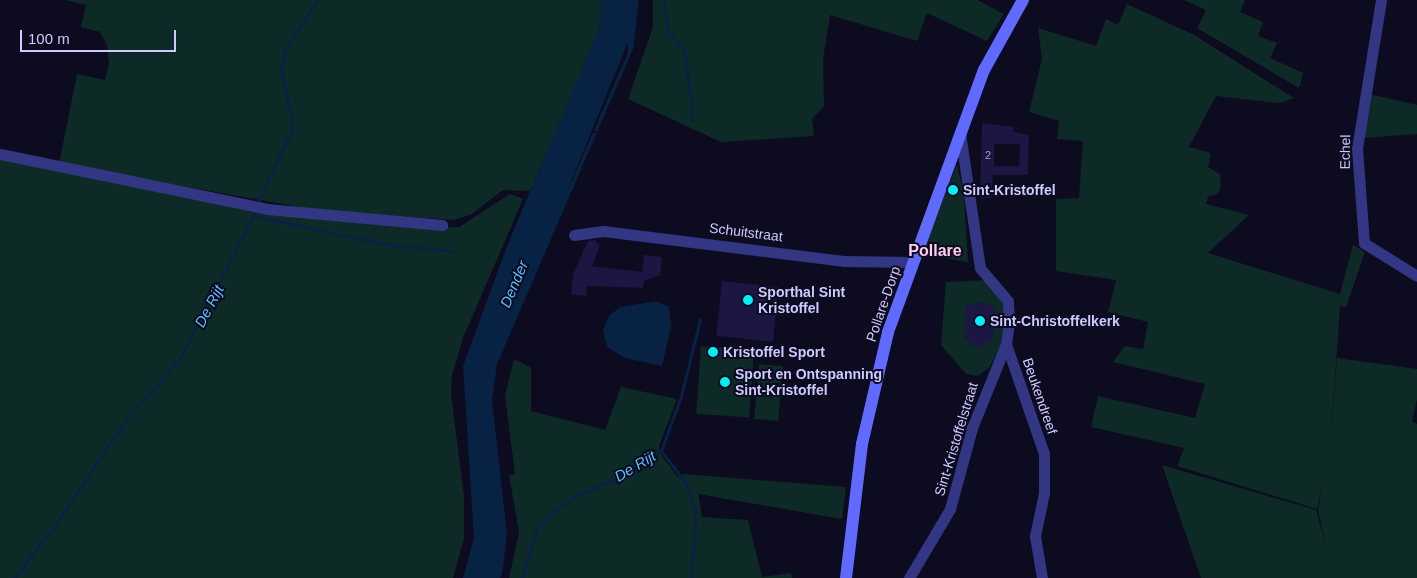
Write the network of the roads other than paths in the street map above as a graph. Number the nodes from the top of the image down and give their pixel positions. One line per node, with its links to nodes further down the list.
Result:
1 (1023, 0): 3 (street, Pollare-Dorp)
2 (1381, 0): 8 (street, Echel)
3 (960, 133): 7 (street, Pollare-Dorp); 9 (street, Sint-Kristoffelstraat)
4 (0, 154): 5 (street)
5 (442, 225)
6 (574, 235): 7 (street, Schuitstraat)
7 (913, 262): 10 (street, Pollare-Dorp)
8 (1417, 276)
9 (1006, 344): 11 (street, Sint-Kristoffelstraat); 12 (street, Beukendreef)
10 (846, 578)
11 (909, 578)
12 (1042, 578)

